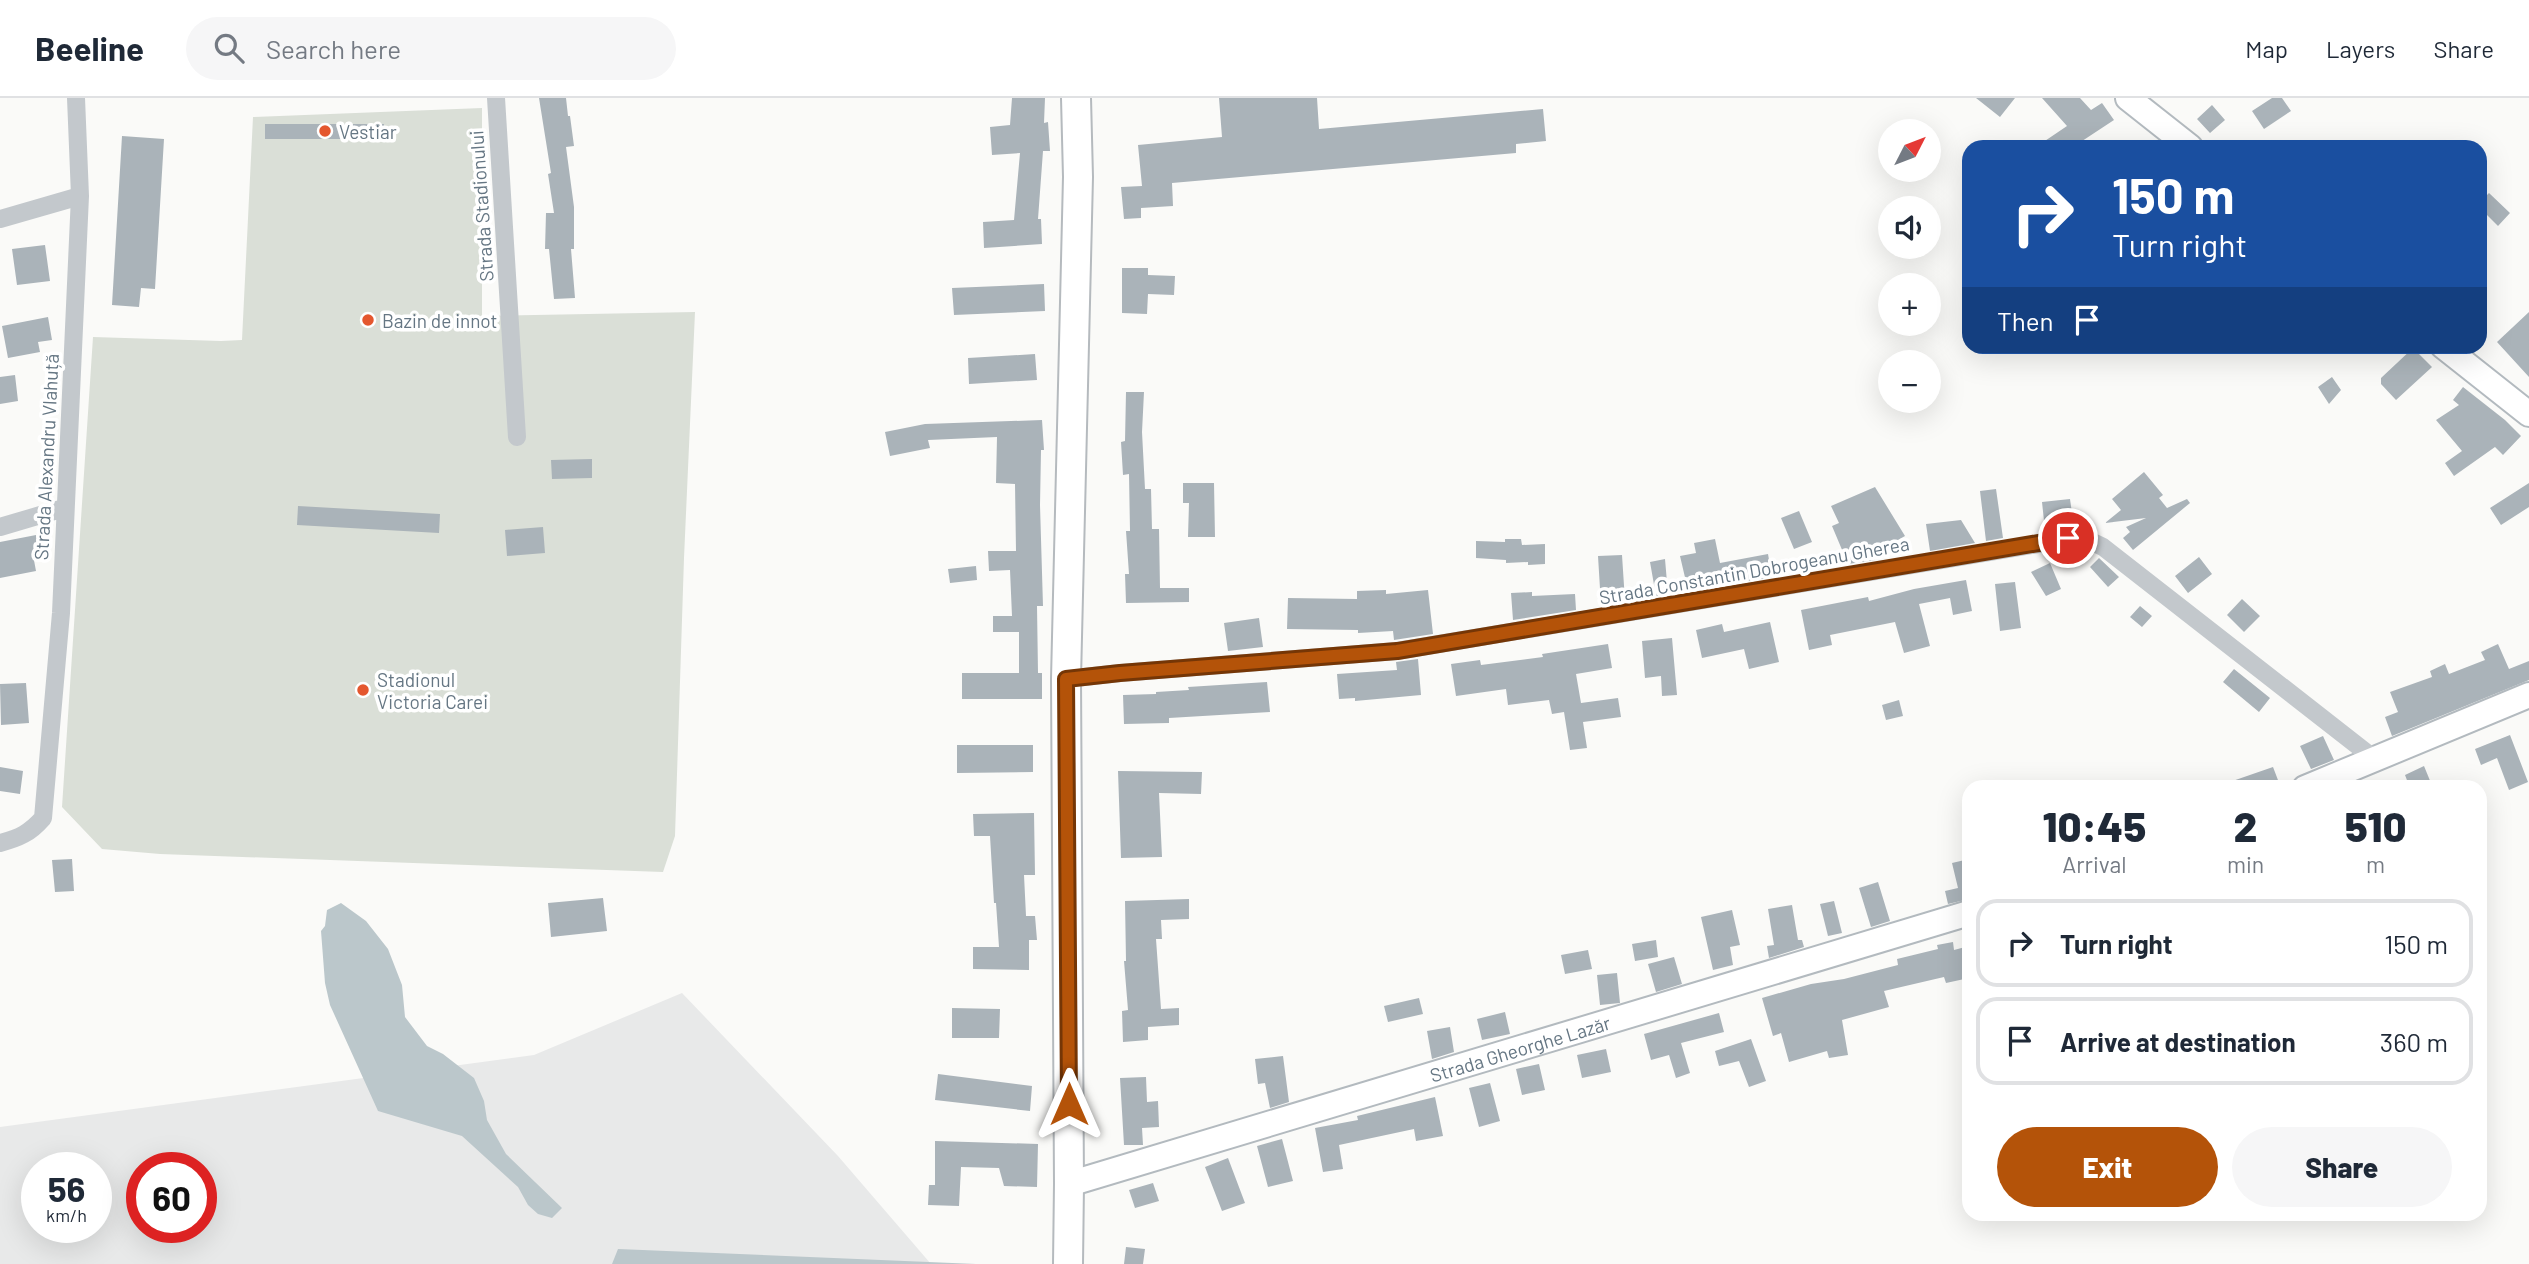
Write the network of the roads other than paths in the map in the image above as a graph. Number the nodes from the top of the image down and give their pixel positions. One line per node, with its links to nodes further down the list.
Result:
1 (76, 98): 6 (street, Strada Alexandru Vlahuță)
2 (496, 98): 10 (street, Strada Stadionului)
3 (1076, 98): 13 (main road)
4 (2128, 98): 5 (main road)
5 (2181, 140)
6 (80, 196): 7 (street); 11 (street, Strada Alexandru Vlahuță)
7 (0, 219)
8 (2453, 354): 9 (main road)
9 (2529, 414)
10 (517, 437)
11 (64, 508): 12 (street); 17 (street, Strada Alexandru Vlahuță)
12 (0, 527)
13 (1066, 679): 15 (street, Strada Constantin Dobrogeanu Gherea); 19 (main road)
14 (2529, 695): 15 (main road)
15 (2376, 760): 16 (main road)
16 (2325, 780)
17 (0, 843)
18 (1962, 915): 19 (main road, Strada Gheorghe Lazăr)
19 (1069, 1184): 20 (main road)
20 (1068, 1264)

